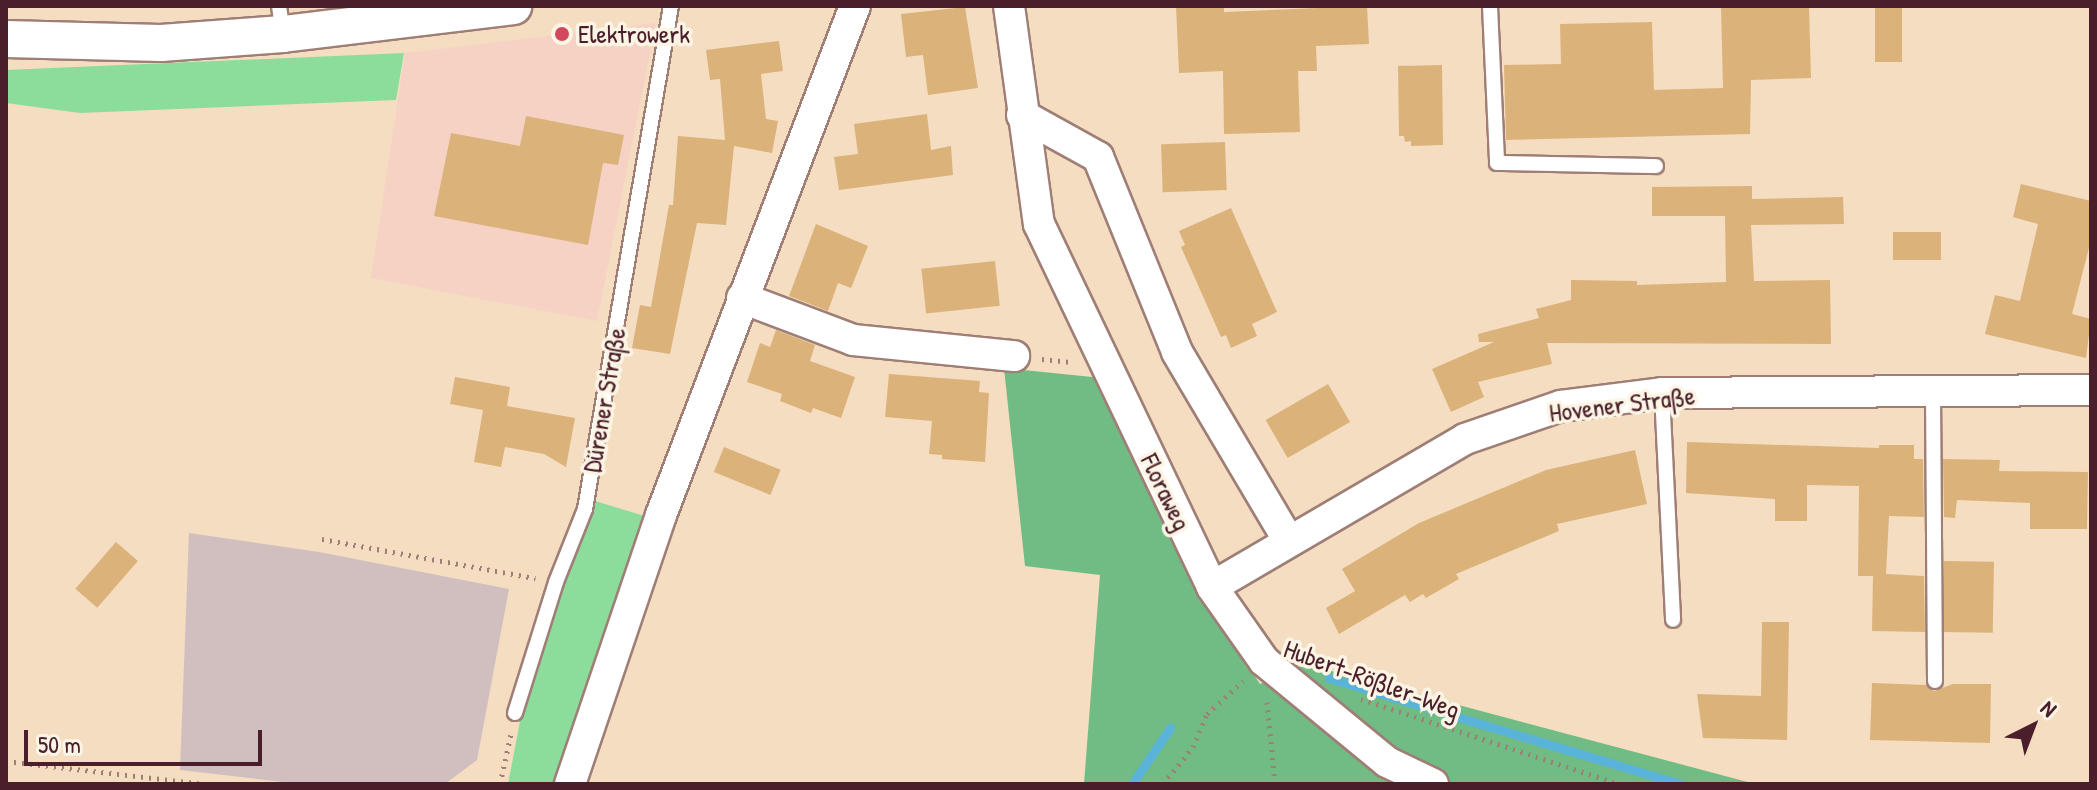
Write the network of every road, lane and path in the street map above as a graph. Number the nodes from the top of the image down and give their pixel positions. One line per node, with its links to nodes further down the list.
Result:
1 (513, 6): 6 (street)
2 (671, 6): 18 (lane, Dürener Straße)
3 (855, 6): 10 (street)
4 (1009, 6): 8 (street, Floraweg)
5 (1490, 6): 9 (lane)
6 (281, 20): 7 (street)
7 (6, 39)
8 (1022, 115): 12 (street, Floraweg); 17 (street)
9 (1656, 166)
10 (742, 298): 11 (street); 28 (street)
11 (1014, 356): 12 (path)
12 (1105, 365): 19 (street, Floraweg)
13 (2091, 390): 14 (street, Hovener Straße)
14 (1933, 392): 15 (street, Hovener Straße); 22 (lane)
15 (1662, 393): 17 (street, Hovener Straße); 20 (lane)
16 (322, 539): 18 (path)
17 (1288, 540): 19 (street, Hovener Straße)
18 (556, 582): 24 (lane, Dürener Straße)
19 (1212, 587): 21 (street, Floraweg)
20 (1673, 620)
21 (1264, 661): 29 (path, Hubert-Rößler-Weg); 30 (path); 31 (street, Floraweg)
22 (1935, 681)
23 (1358, 698): 32 (path, Hubert-Rößler-Weg)
24 (515, 713): 27 (path)
25 (6, 761): 26 (path)
26 (204, 784)
27 (500, 784)
28 (570, 784)
29 (1163, 784)
30 (1275, 784)
31 (1433, 784)
32 (1620, 784)

